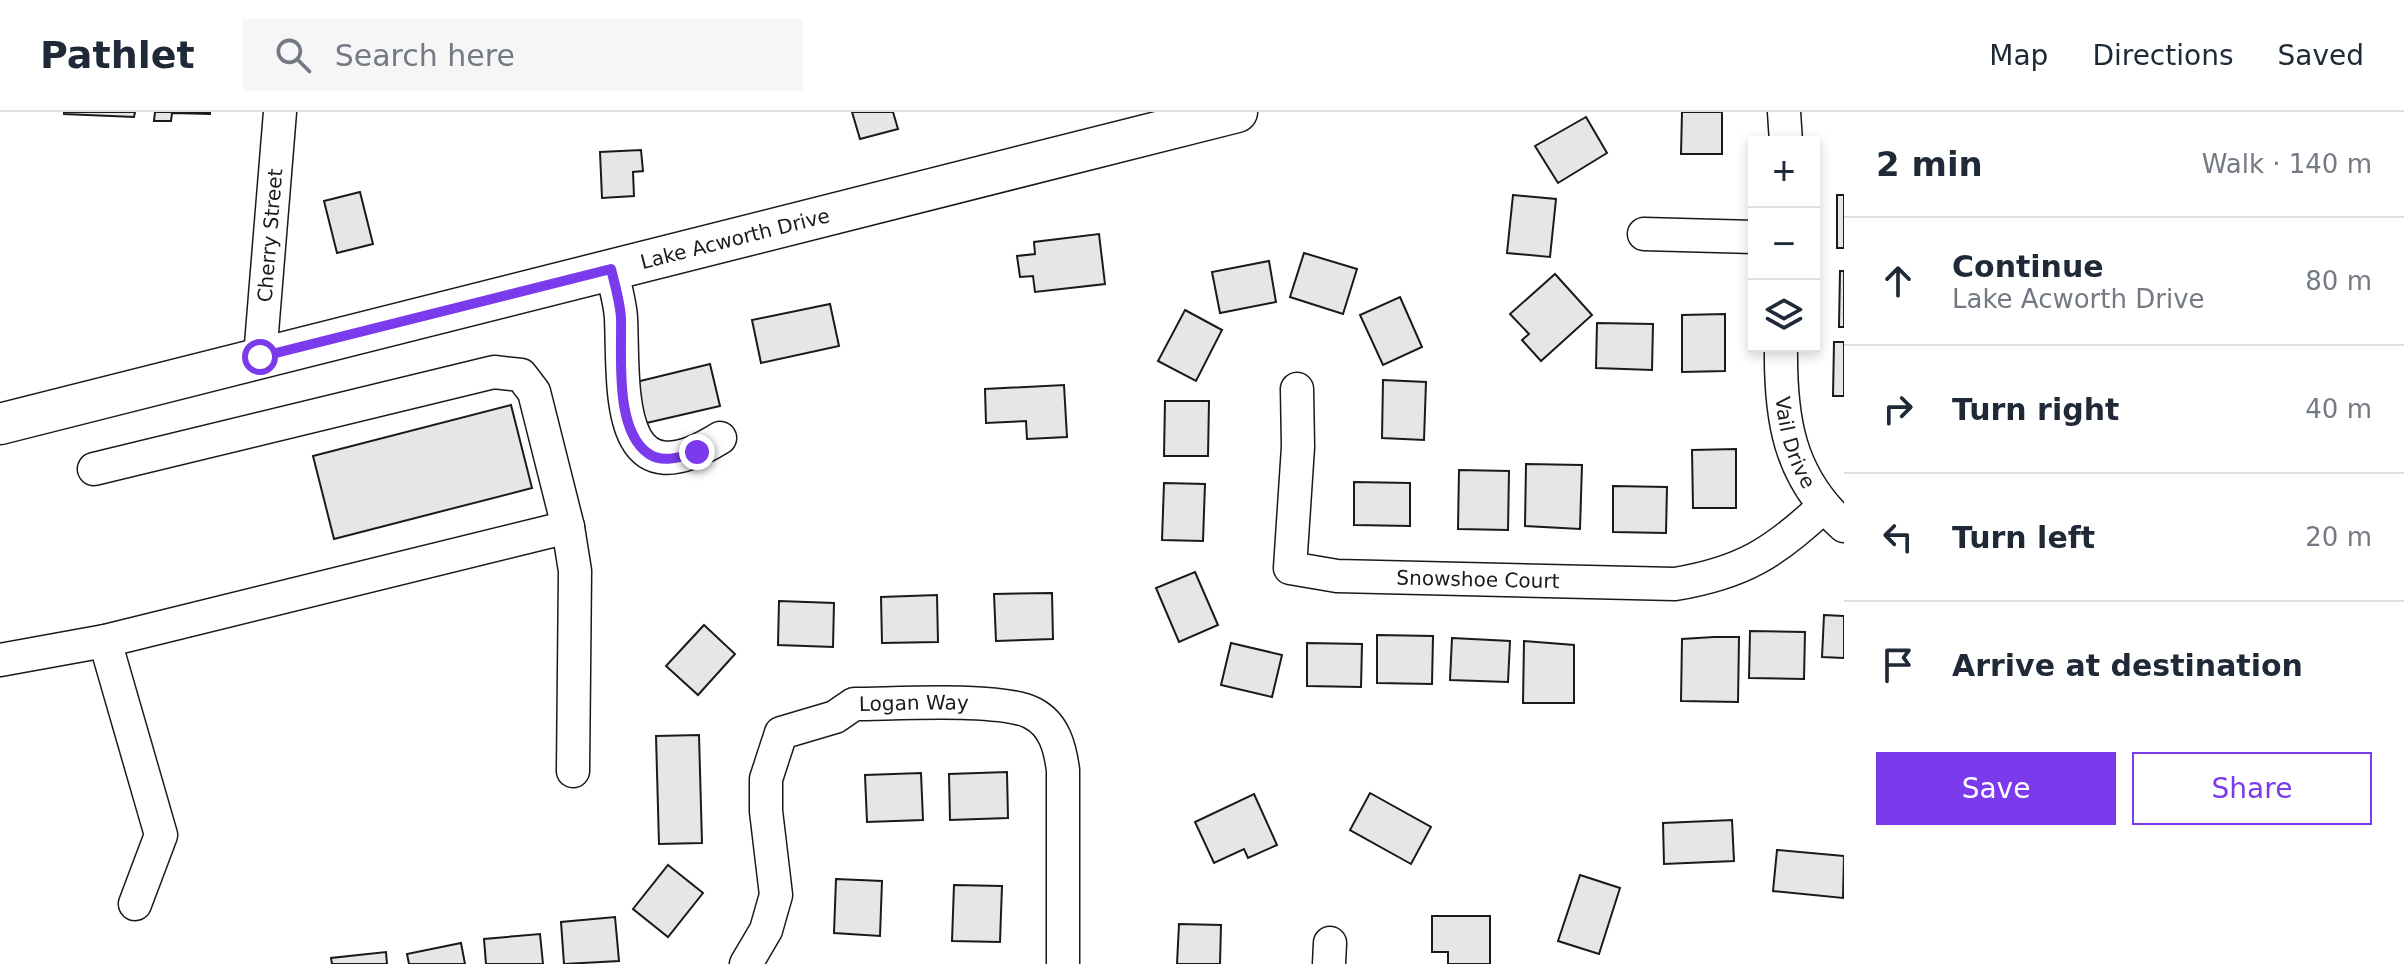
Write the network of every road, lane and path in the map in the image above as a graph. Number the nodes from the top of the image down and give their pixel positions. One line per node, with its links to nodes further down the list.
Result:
1 (280, 112): 9 (street, Cherry Street)
2 (1237, 112): 7 (main road, Lake Acworth Drive)
3 (1784, 112): 4 (street)
4 (1786, 136)
5 (1644, 234): 6 (street)
6 (1748, 237)
7 (611, 269): 9 (main road, Lake Acworth Drive); 12 (street)
8 (1781, 352): 14 (street, Vail Drive)
9 (260, 357): 11 (main road, Lake Acworth Drive)
10 (1297, 389): 14 (street, Snowshoe Court)
11 (0, 424)
12 (720, 438)
13 (94, 469): 15 (street)
14 (1834, 516)
15 (568, 527): 16 (street); 18 (street)
16 (105, 641): 17 (street); 19 (street)
17 (0, 660)
18 (573, 771)
19 (135, 904)
20 (746, 964): 21 (street, Logan Way)
21 (1063, 964)

